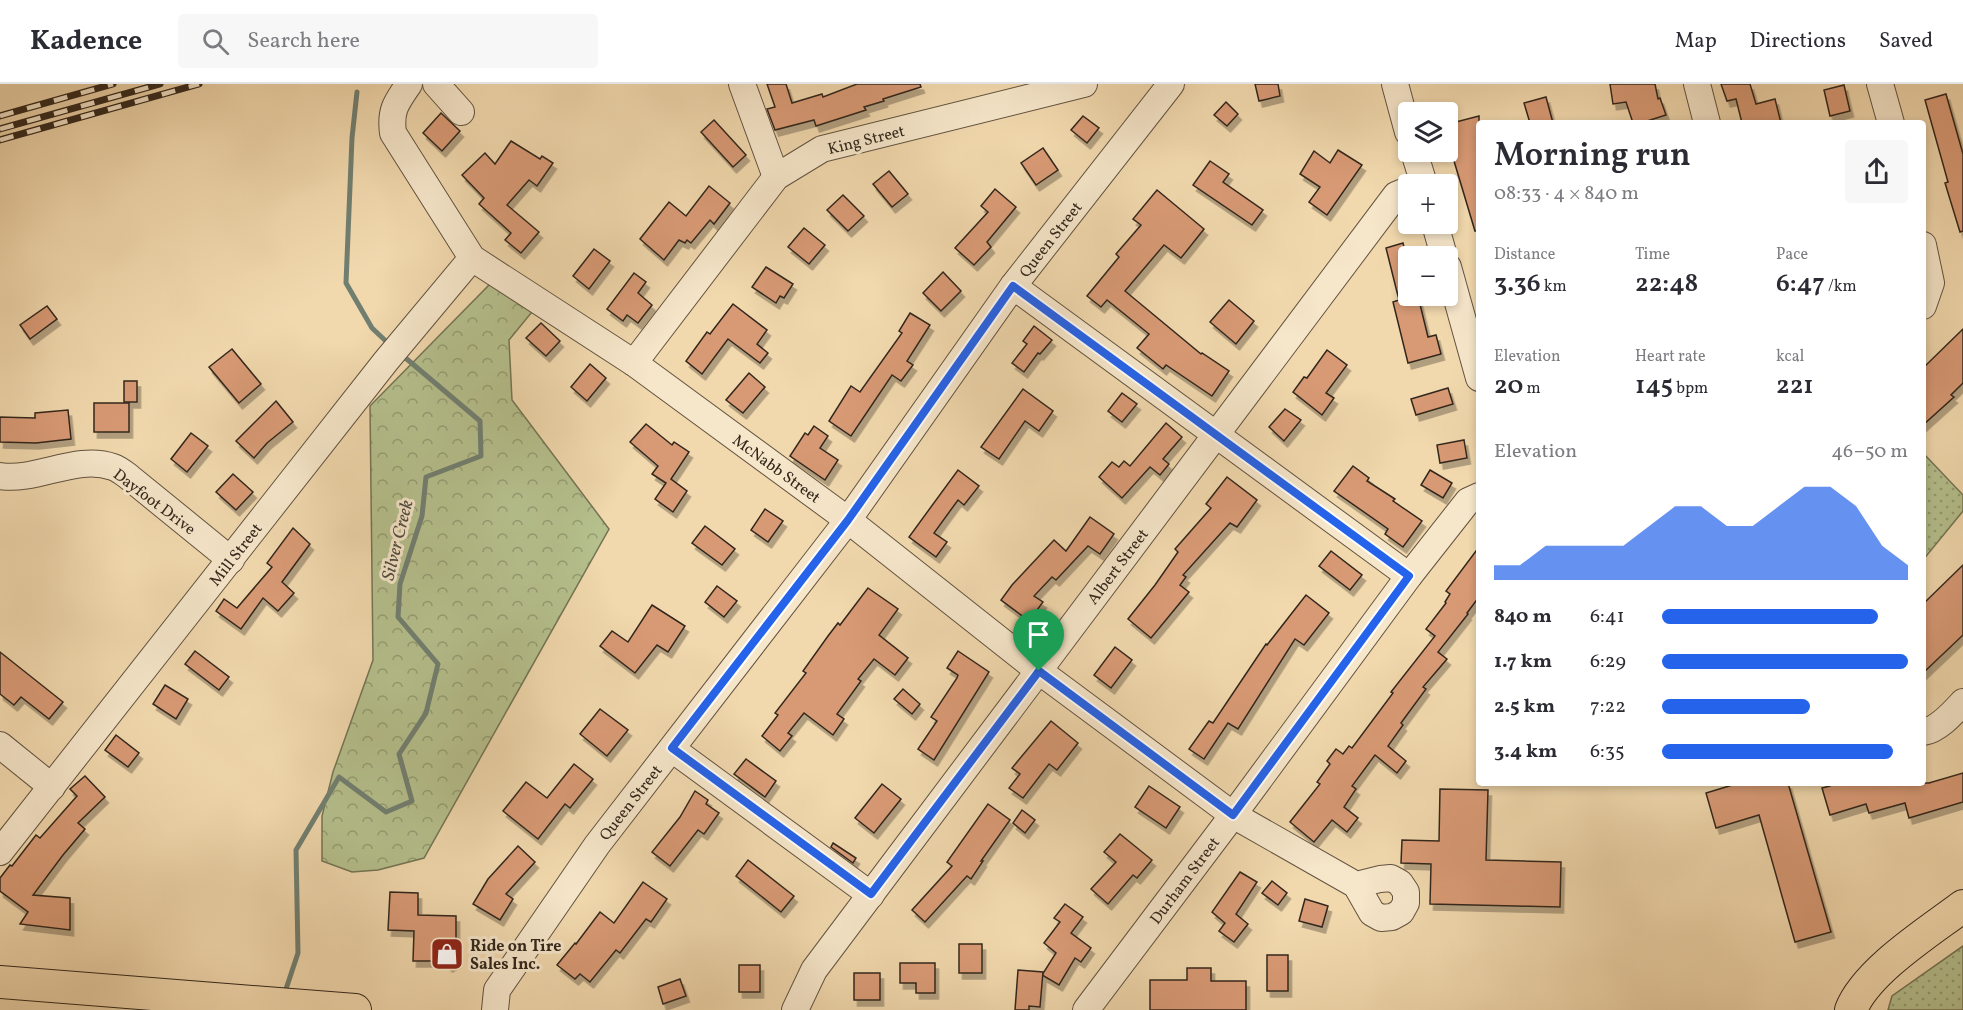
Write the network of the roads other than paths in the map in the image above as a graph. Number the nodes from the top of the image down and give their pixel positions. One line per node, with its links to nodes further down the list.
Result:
1 (409, 84): 15 (street, McNabb Street)
2 (436, 84): 10 (street)
3 (742, 84): 13 (street)
4 (1084, 84): 13 (street, King Street)
5 (1171, 84): 17 (street, Queen Street)
6 (1395, 84): 9 (street)
7 (1697, 84): 11 (street)
8 (1880, 84): 12 (street)
9 (1400, 102)
10 (461, 112)
11 (1706, 120)
12 (1891, 120)
13 (776, 177): 20 (street, King Street)
14 (1398, 194): 22 (street, Albert Street)
15 (472, 258): 20 (street, McNabb Street); 26 (street, Mill Street)
16 (1926, 259): 18 (street)
17 (1013, 286): 22 (street); 25 (street, Queen Street)
18 (1926, 297)
19 (1458, 303): 21 (street)
20 (634, 363): 25 (street, McNabb Street)
21 (1476, 367)
22 (1215, 434): 27 (street); 28 (street, Albert Street)
23 (0, 477): 26 (street, Dayfoot Drive)
24 (1476, 497): 27 (street, Durham Street)
25 (848, 520): 28 (street, McNabb Street); 32 (street, Queen Street)
26 (231, 560): 33 (street, Mill Street)
27 (1409, 576): 34 (street, Durham Street)
28 (1039, 671): 34 (street, McNabb Street); 37 (street, Albert Street)
29 (1963, 702): 30 (street)
30 (1926, 732)
31 (0, 745): 33 (street)
32 (672, 748): 37 (street); 41 (street, Queen Street)
33 (51, 787): 35 (street, Mill Street)
34 (1233, 815): 36 (street, McNabb Street); 43 (street, Durham Street)
35 (0, 852)
36 (1356, 885)
37 (871, 894): 42 (street, Albert Street)
38 (1963, 906): 44 (main road)
39 (0, 982): 40 (main road)
40 (355, 1010)
41 (495, 1010)
42 (795, 1010)
43 (1086, 1010)
44 (1851, 1010)

